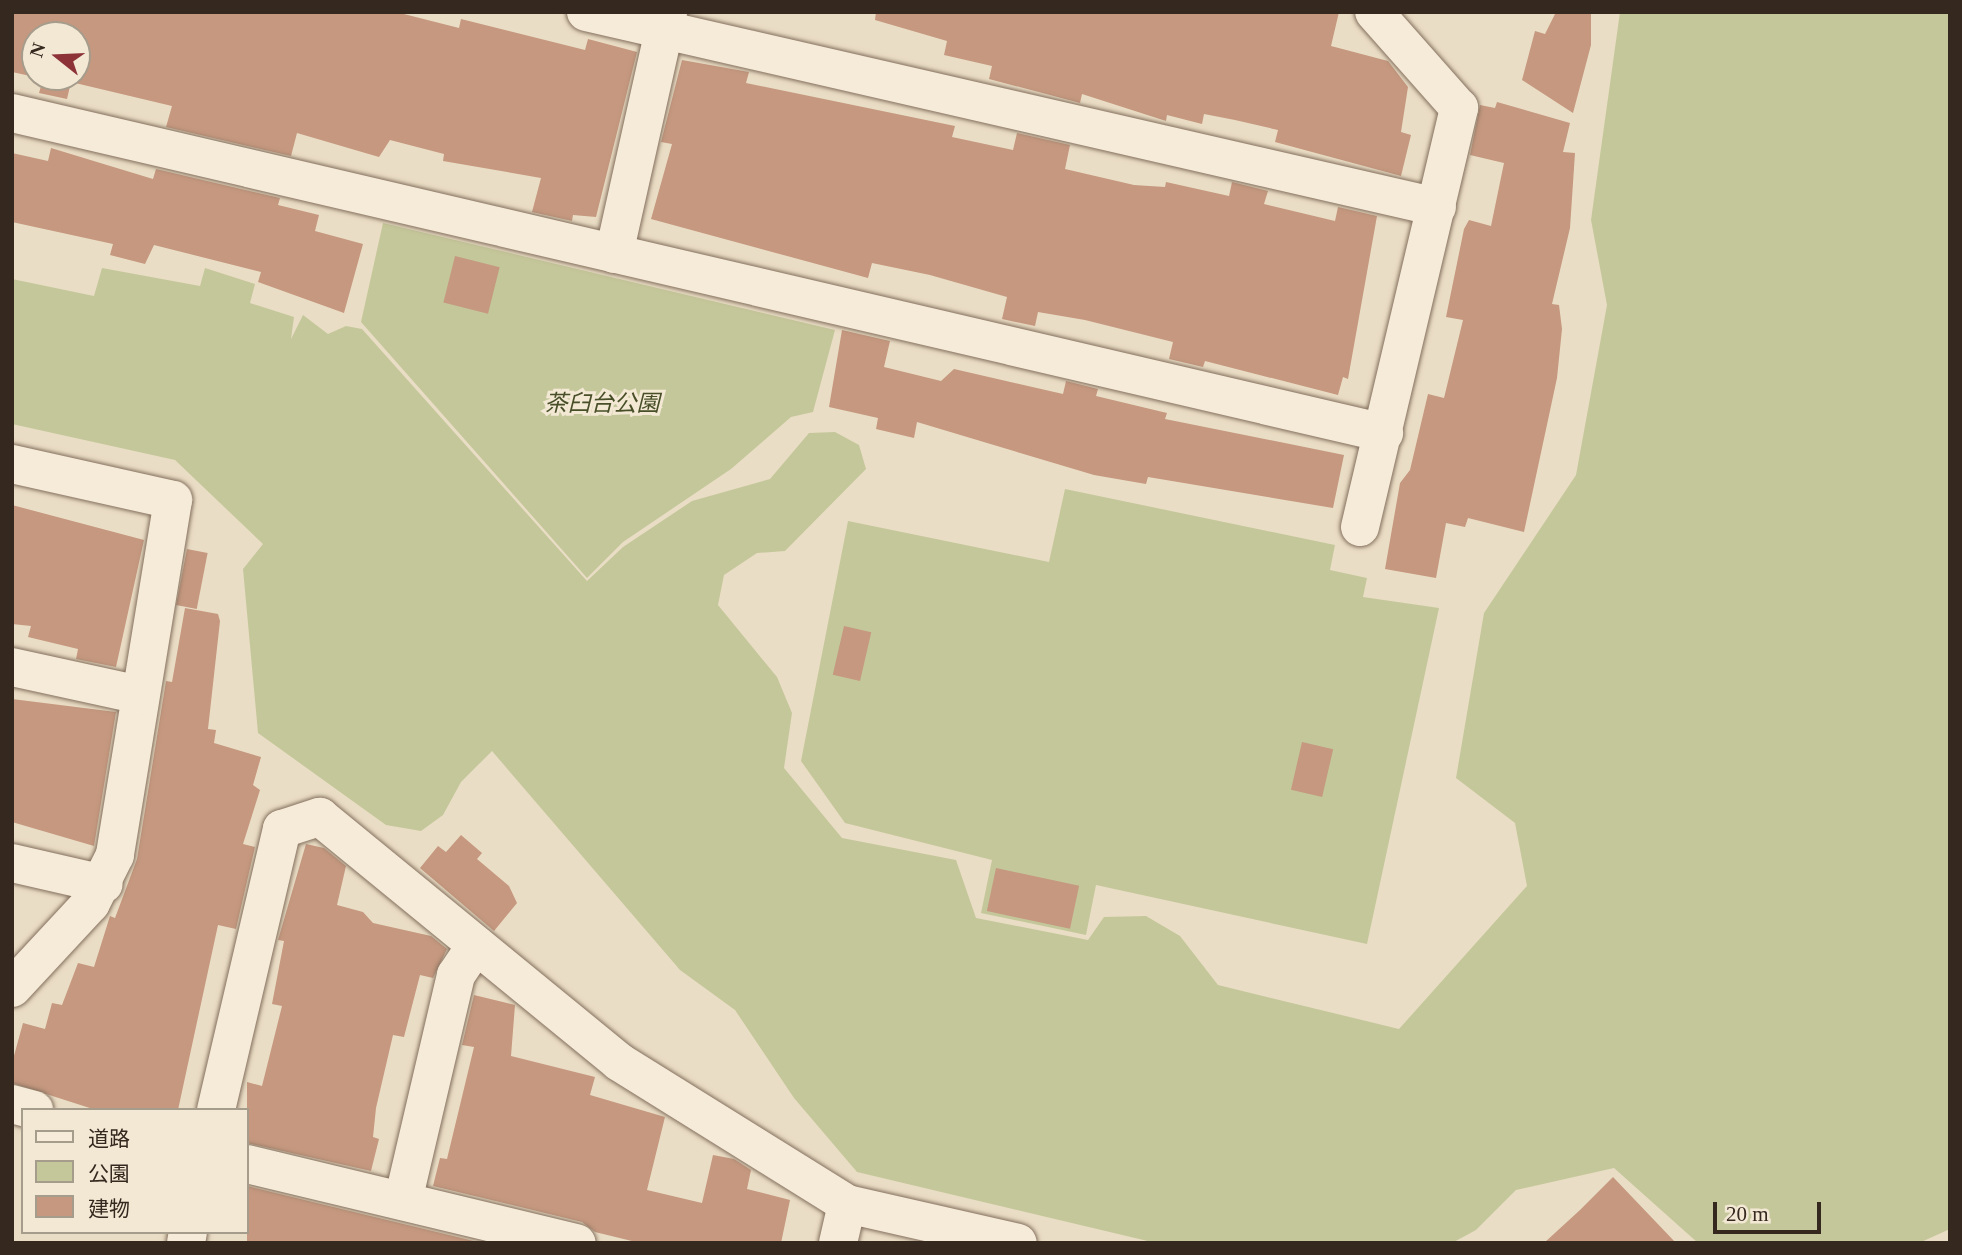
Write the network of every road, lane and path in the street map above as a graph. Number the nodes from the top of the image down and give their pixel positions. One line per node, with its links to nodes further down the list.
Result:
1 (586, 12): 3 (street)
2 (1374, 12): 5 (street)
3 (666, 21): 5 (street); 6 (street)
4 (12, 113): 6 (street)
5 (1437, 207): 7 (street)
6 (614, 254): 7 (street)
7 (1384, 433): 9 (street)
8 (12, 464): 11 (street)
9 (1360, 527)
10 (12, 667): 11 (street)
11 (140, 695): 13 (street)
12 (12, 863): 13 (street)
13 (104, 884): 15 (street)
14 (476, 945): 16 (street); 18 (street); 19 (street)
15 (12, 988)
16 (216, 1108)
17 (248, 1164): 18 (street)
18 (403, 1201): 20 (street)
19 (847, 1204): 21 (street); 22 (street)
20 (577, 1243)
21 (838, 1243)
22 (1018, 1243)

